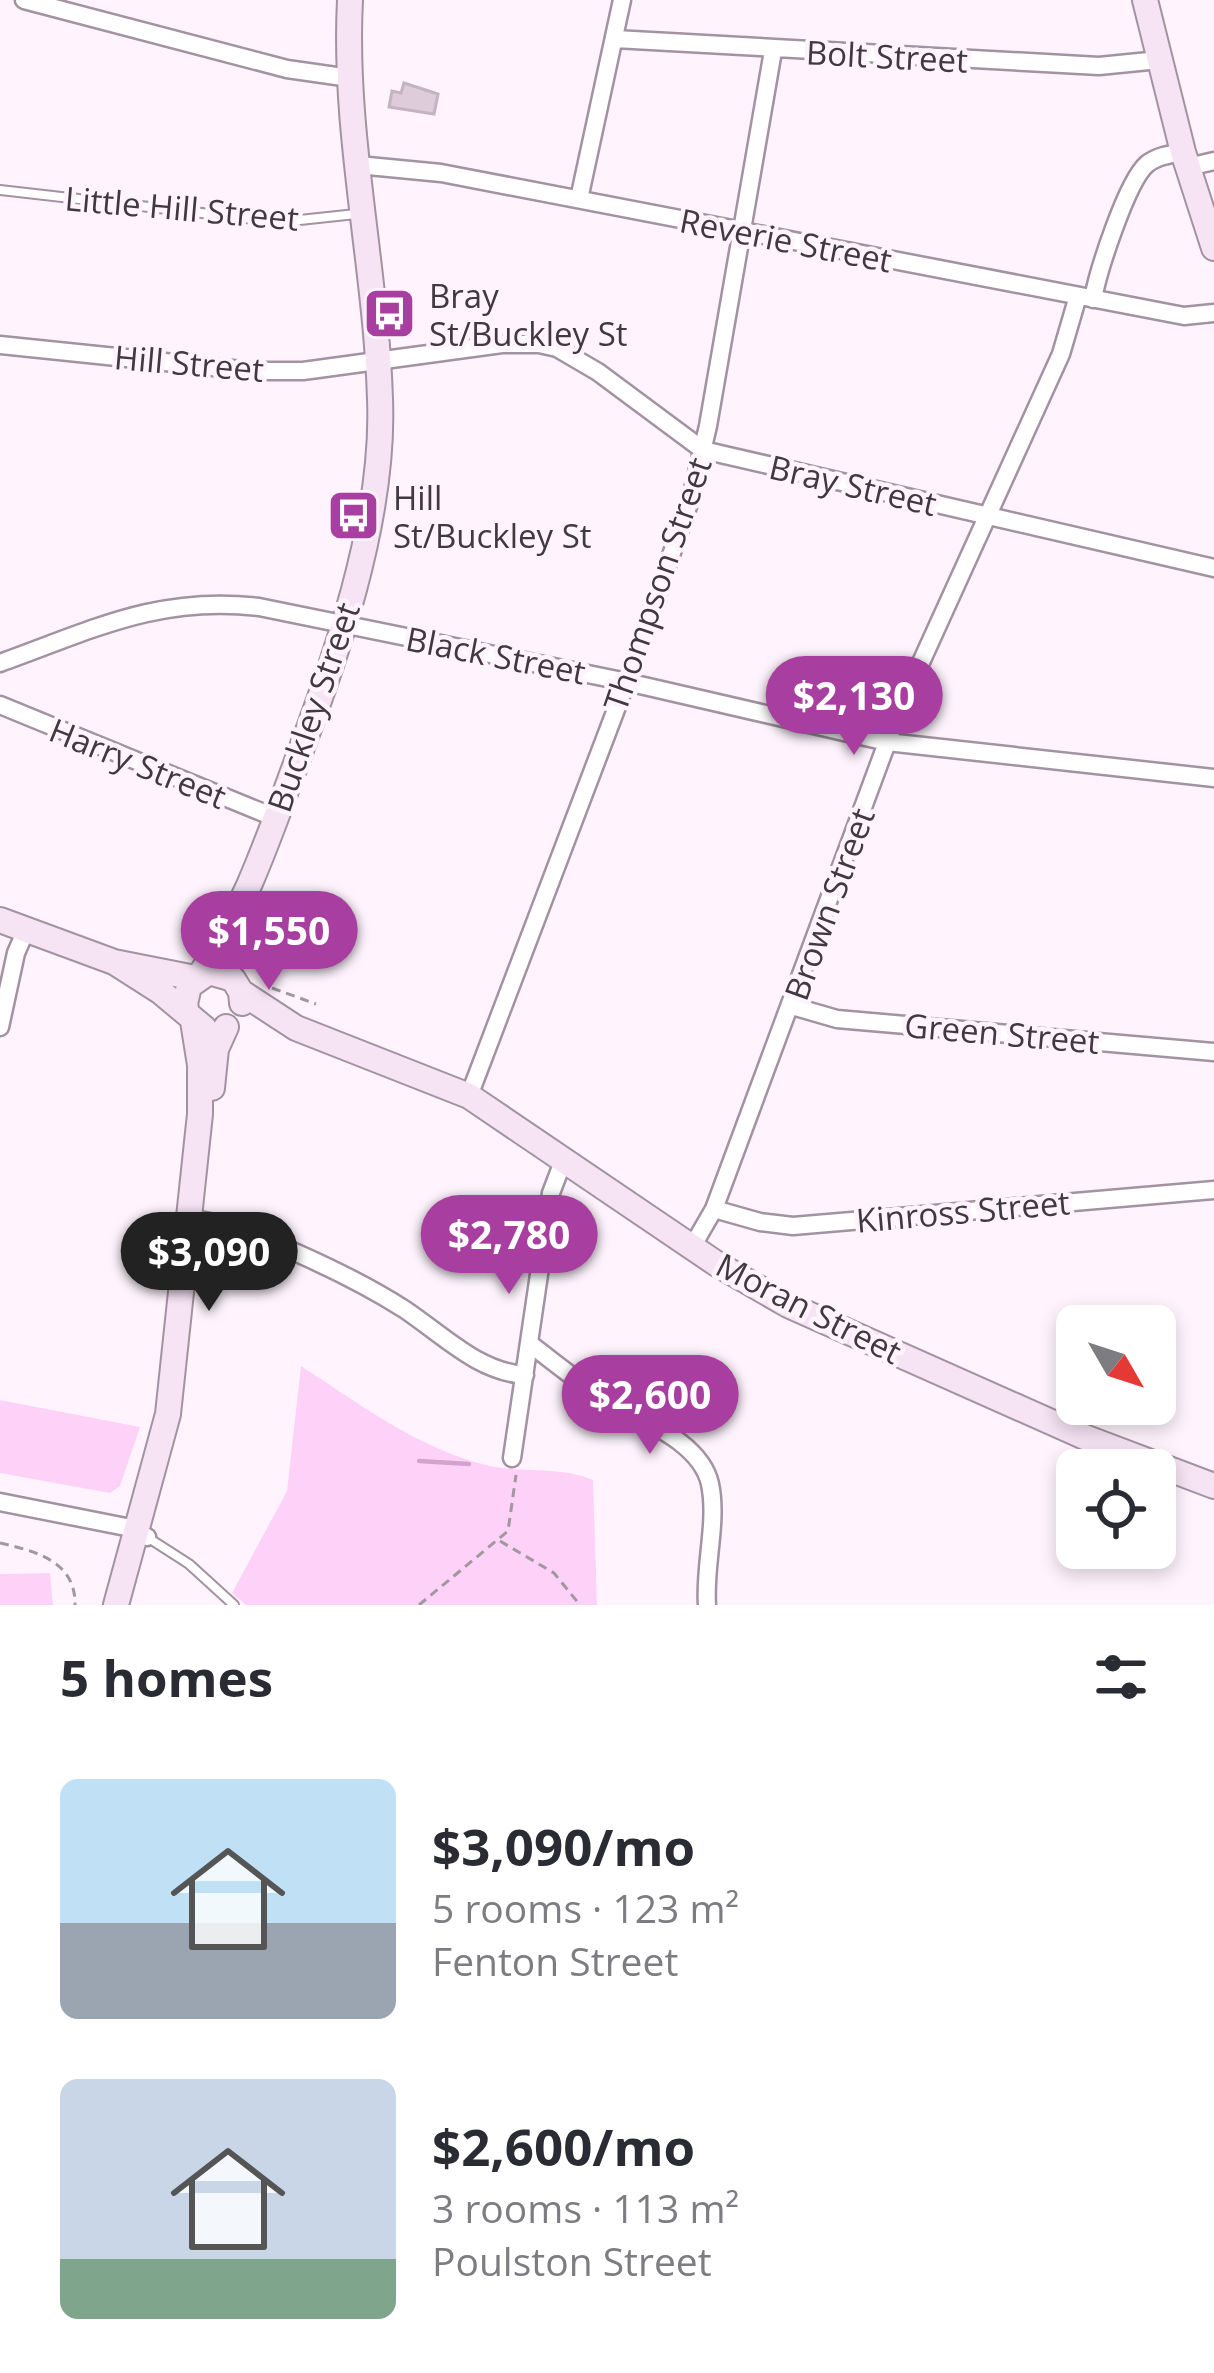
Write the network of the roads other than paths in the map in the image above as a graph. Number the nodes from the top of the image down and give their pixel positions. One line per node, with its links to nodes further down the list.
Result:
1 (24, 0): 8 (street)
2 (350, 0): 8 (street, Buckley Street)
3 (622, 0): 5 (street)
4 (1145, 0): 7 (street)
5 (615, 39): 6 (street, Bolt Street); 13 (street)
6 (773, 51): 7 (street, Bolt Street); 15 (street, Thompson Street)
7 (1159, 60): 9 (street)
8 (350, 78): 11 (street, Buckley Street)
9 (1186, 159): 10 (street, Brown Street); 16 (street); 17 (street, Brown Street)
10 (1214, 161)
11 (358, 165): 13 (street, Reverie Street); 14 (street, Buckley Street)
12 (0, 190): 14 (lane, Little Hill Street)
13 (580, 199): 15 (street, Reverie Street)
14 (363, 213): 20 (street, Buckley Street)
15 (740, 231): 17 (street, Reverie Street); 21 (street, Thompson Street)
16 (1214, 248)
17 (1085, 297): 18 (street, Reverie Street); 22 (street, Brown Street)
18 (1214, 313)
19 (0, 345): 20 (street, Hill Street)
20 (378, 363): 21 (street, Bray Street); 24 (street, Buckley Street)
21 (704, 450): 22 (street, Bray Street); 26 (street, Thompson Street)
22 (987, 516): 23 (street, Bray Street); 28 (street, Brown Street)
23 (1214, 568)
24 (344, 625): 25 (street, Black Street); 26 (street, Black Street); 30 (street, Buckley Street)
25 (0, 663)
26 (627, 682): 28 (street, Black Street); 43 (street, Thompson Street)
27 (0, 705): 30 (street, Harry Street)
28 (886, 742): 29 (street, Black Street); 37 (street, Brown Street)
29 (1214, 778)
30 (276, 818): 31 (street, Buckley Street)
31 (240, 908): 35 (street, Buckley Street); 36 (street, Buckley Street)
32 (0, 920): 33 (street)
33 (26, 930): 34 (street); 40 (street)
34 (114, 962): 35 (street); 38 (street)
35 (198, 976): 36 (street); 38 (street)
36 (237, 985): 39 (street); 41 (street, Moran Street)
37 (792, 1006): 42 (street, Green Street); 46 (street, Brown Street)
38 (190, 1017): 39 (street); 47 (street)
39 (230, 1024): 41 (street, Moran Street); 47 (street)
40 (0, 1027)
41 (296, 1028): 43 (street, Moran Street)
42 (1214, 1052)
43 (469, 1096): 44 (street, Moran Street)
44 (564, 1159): 48 (street, Moran Street); 49 (street)
45 (1214, 1190): 46 (street, Kinross Street)
46 (714, 1209): 48 (street, Brown Street)
47 (195, 1219): 50 (street); 54 (street)
48 (692, 1247): 52 (street, Moran Street)
49 (529, 1343): 50 (street); 58 (street)
50 (525, 1375): 51 (street)
51 (512, 1458)
52 (1214, 1486)
53 (0, 1502): 54 (street)
54 (142, 1534): 55 (street); 56 (street); 57 (lane)
55 (116, 1605)
56 (128, 1605)
57 (234, 1605)
58 (707, 1605)

